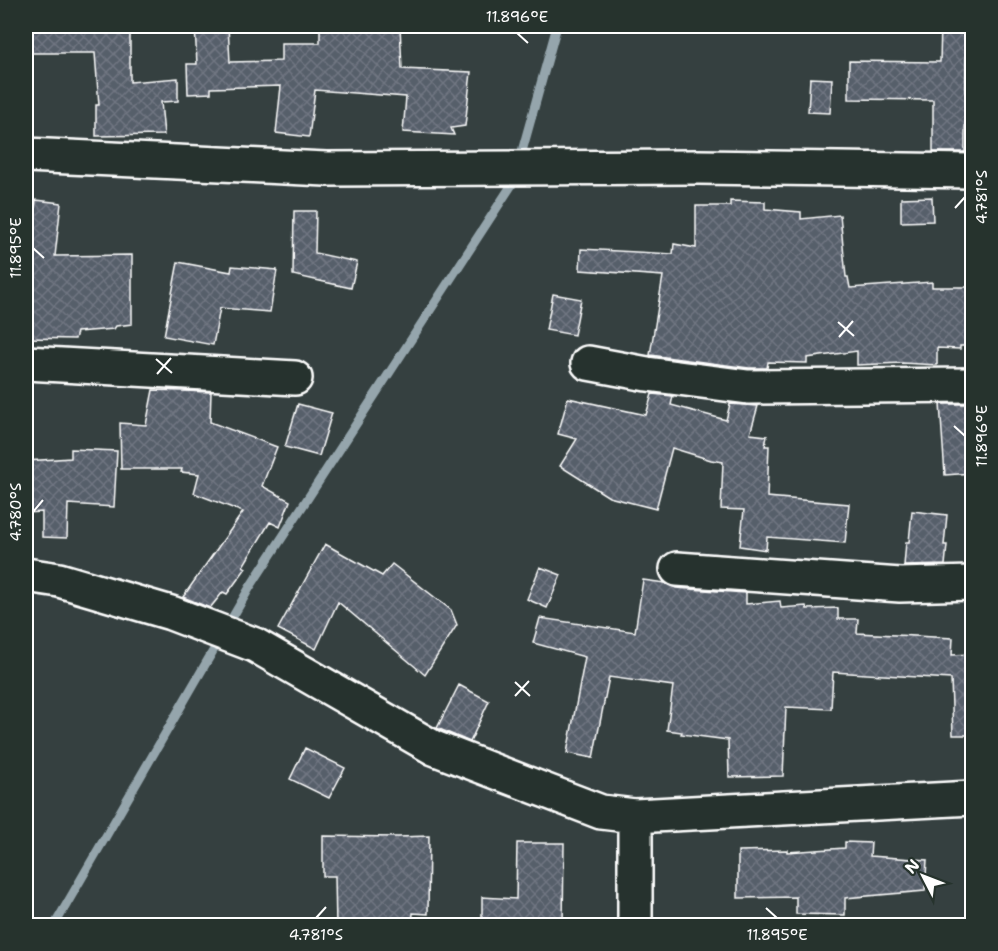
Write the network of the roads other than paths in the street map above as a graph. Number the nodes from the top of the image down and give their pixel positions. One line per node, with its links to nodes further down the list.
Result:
1 (26, 155): 2 (street)
2 (972, 171)
3 (26, 363): 5 (street)
4 (588, 363): 6 (street)
5 (295, 378)
6 (972, 386)
7 (677, 569): 9 (street)
8 (26, 575): 11 (street)
9 (972, 583)
10 (972, 798): 11 (street)
11 (636, 816): 12 (street)
12 (635, 926)

